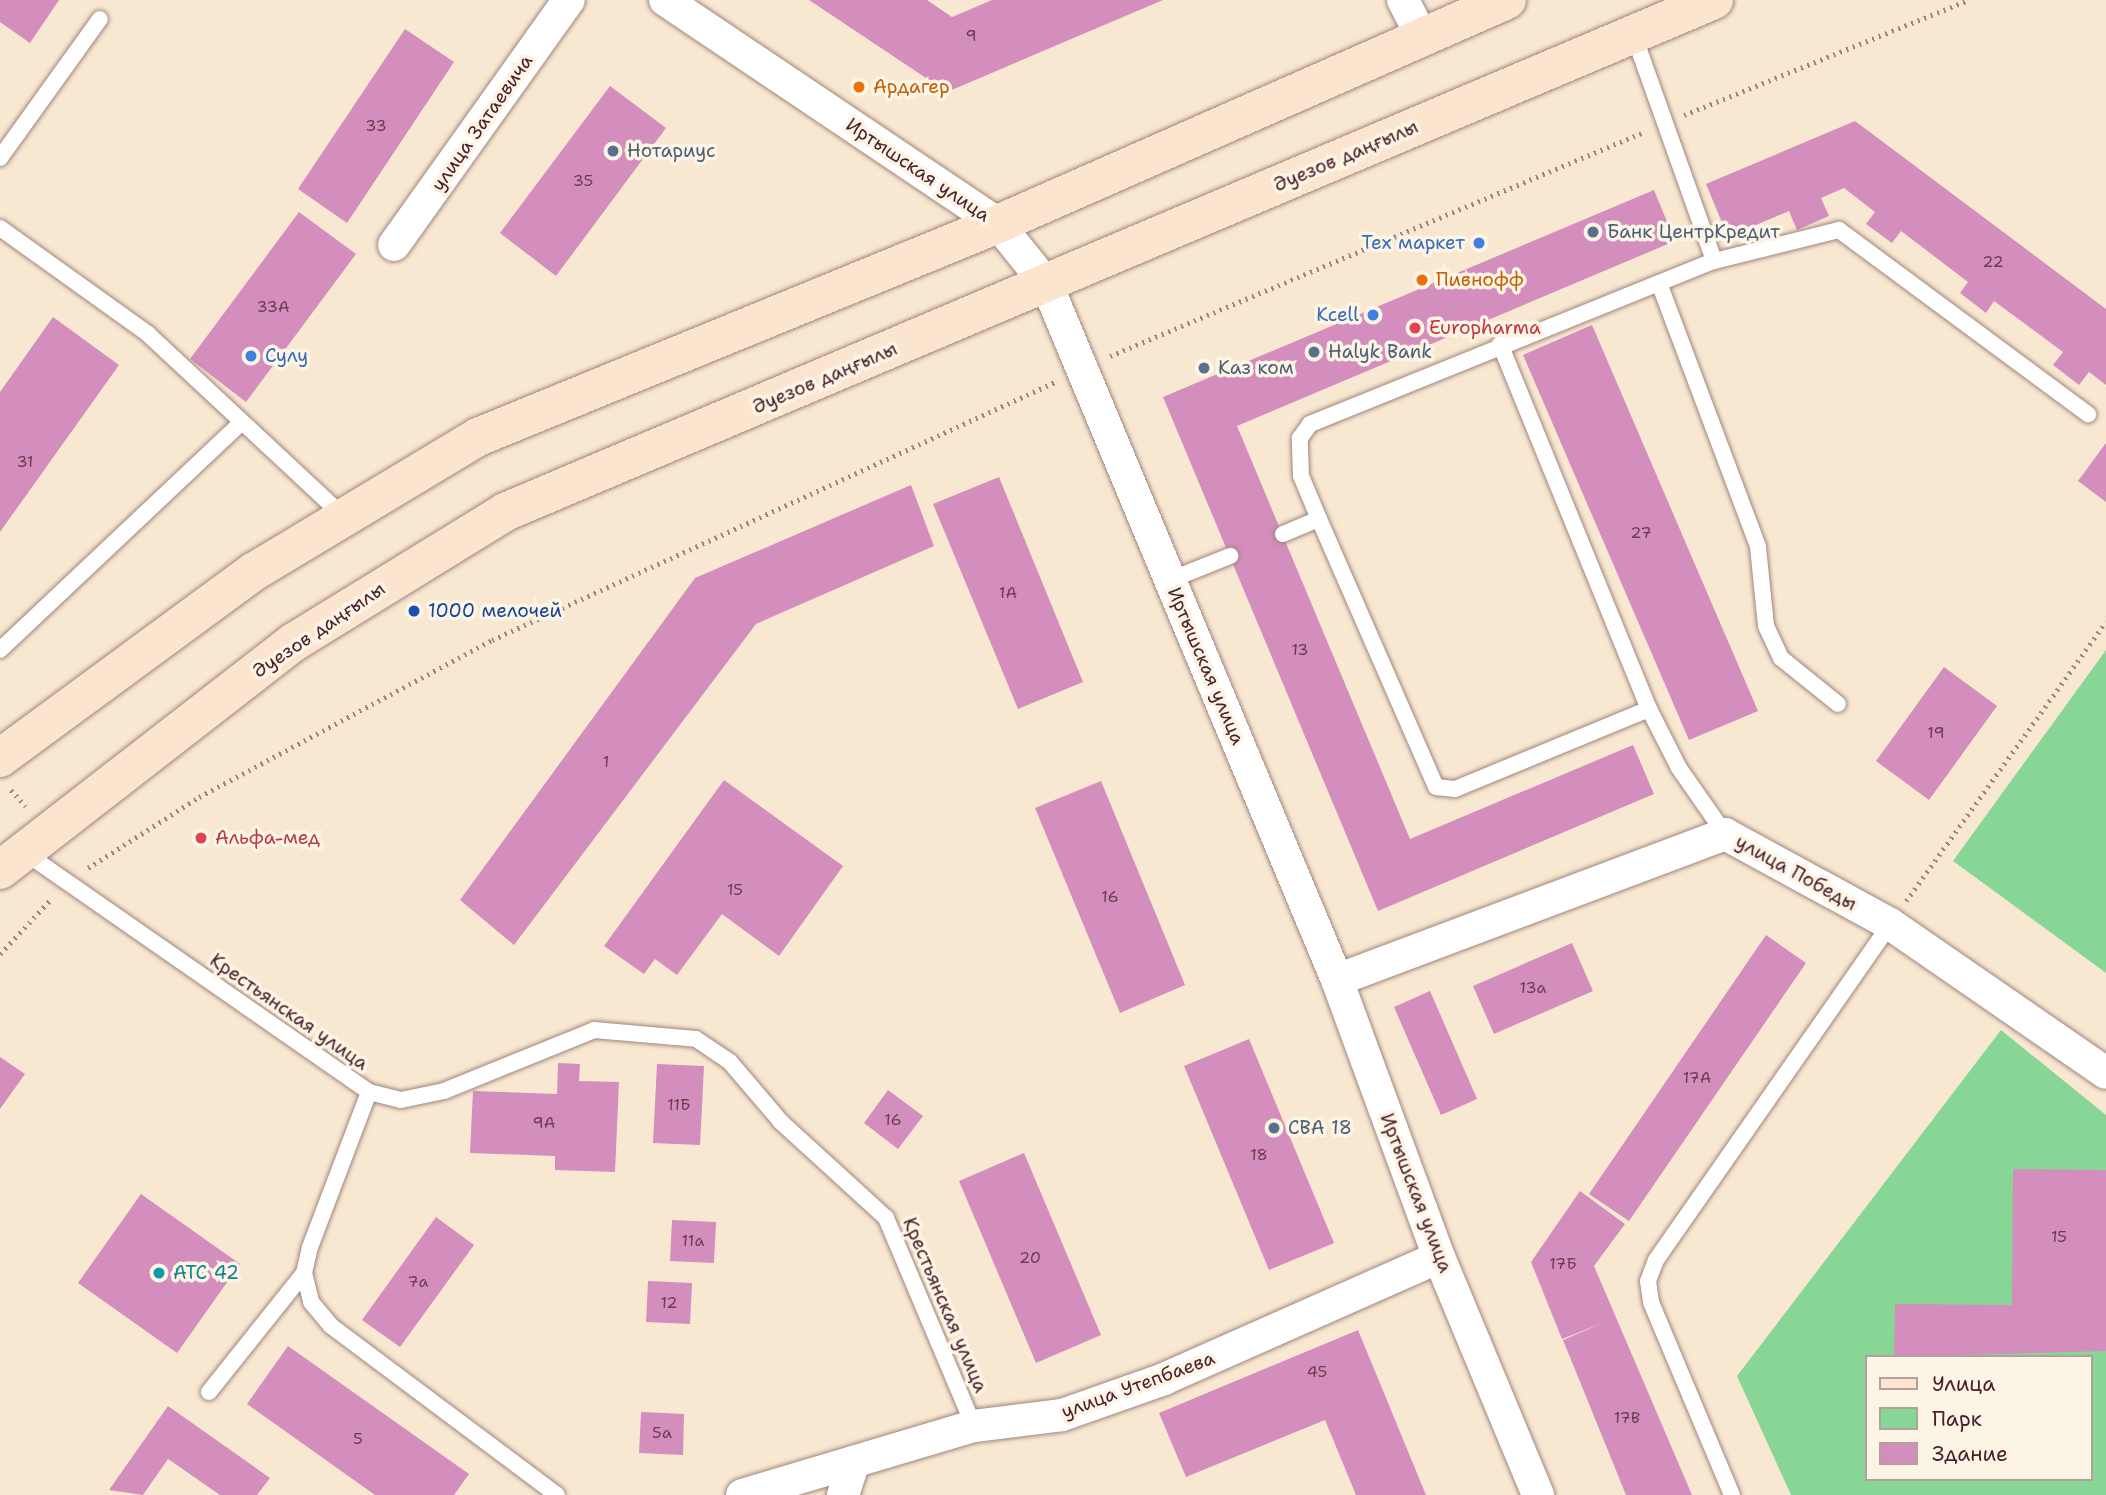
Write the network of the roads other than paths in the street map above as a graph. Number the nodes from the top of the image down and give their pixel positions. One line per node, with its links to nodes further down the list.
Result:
1 (569, 0): 11 (street, улица Затаевича)
2 (665, 0): 9 (street, Иртышская улица)
3 (1507, 0): 5 (main road)
4 (1714, 0): 7 (main road, Әуезов даңғылы)
5 (1412, 16): 9 (main road)
6 (100, 19): 8 (lane)
7 (1633, 33): 12 (lane); 14 (main road, Әуезов даңғылы)
8 (0, 158)
9 (998, 224): 14 (street, Иртышская улица); 18 (main road)
10 (0, 228): 17 (lane)
11 (394, 245)
12 (1714, 261): 13 (lane); 16 (lane)
13 (1659, 283): 15 (lane); 24 (lane)
14 (1046, 285): 22 (street, Иртышская улица); 28 (main road, Әуезов даңғылы)
15 (1500, 344): 19 (lane); 25 (lane)
16 (2088, 414)
17 (239, 425): 18 (lane); 23 (lane)
18 (344, 517): 26 (main road)
19 (1319, 519): 20 (lane); 25 (lane)
20 (1283, 534)
21 (1230, 556): 22 (lane)
22 (1170, 580): 30 (street, Иртышская улица)
23 (0, 650)
24 (1838, 704)
25 (1649, 709): 27 (lane)
26 (4, 773)
27 (1725, 834): 29 (street, улица Победы); 30 (street, улица Победы)
28 (23, 850): 32 (lane, Крестьянская улица)
29 (1890, 924): 31 (street, улица Победы); 42 (lane)
30 (1337, 980): 33 (street, Иртышская улица)
31 (2106, 1073)
32 (369, 1093): 34 (lane); 36 (lane, Крестьянская улица)
33 (1439, 1257): 36 (street, улица Утепбаева); 41 (street, Иртышская улица)
34 (304, 1273): 35 (lane); 38 (lane)
35 (209, 1392)
36 (974, 1426): 37 (street, улица Утепбаева)
37 (854, 1462): 39 (street, улица Утепбаева); 40 (street)
38 (557, 1495)
39 (743, 1495)
40 (843, 1495)
41 (1538, 1495)
42 (1732, 1495)

